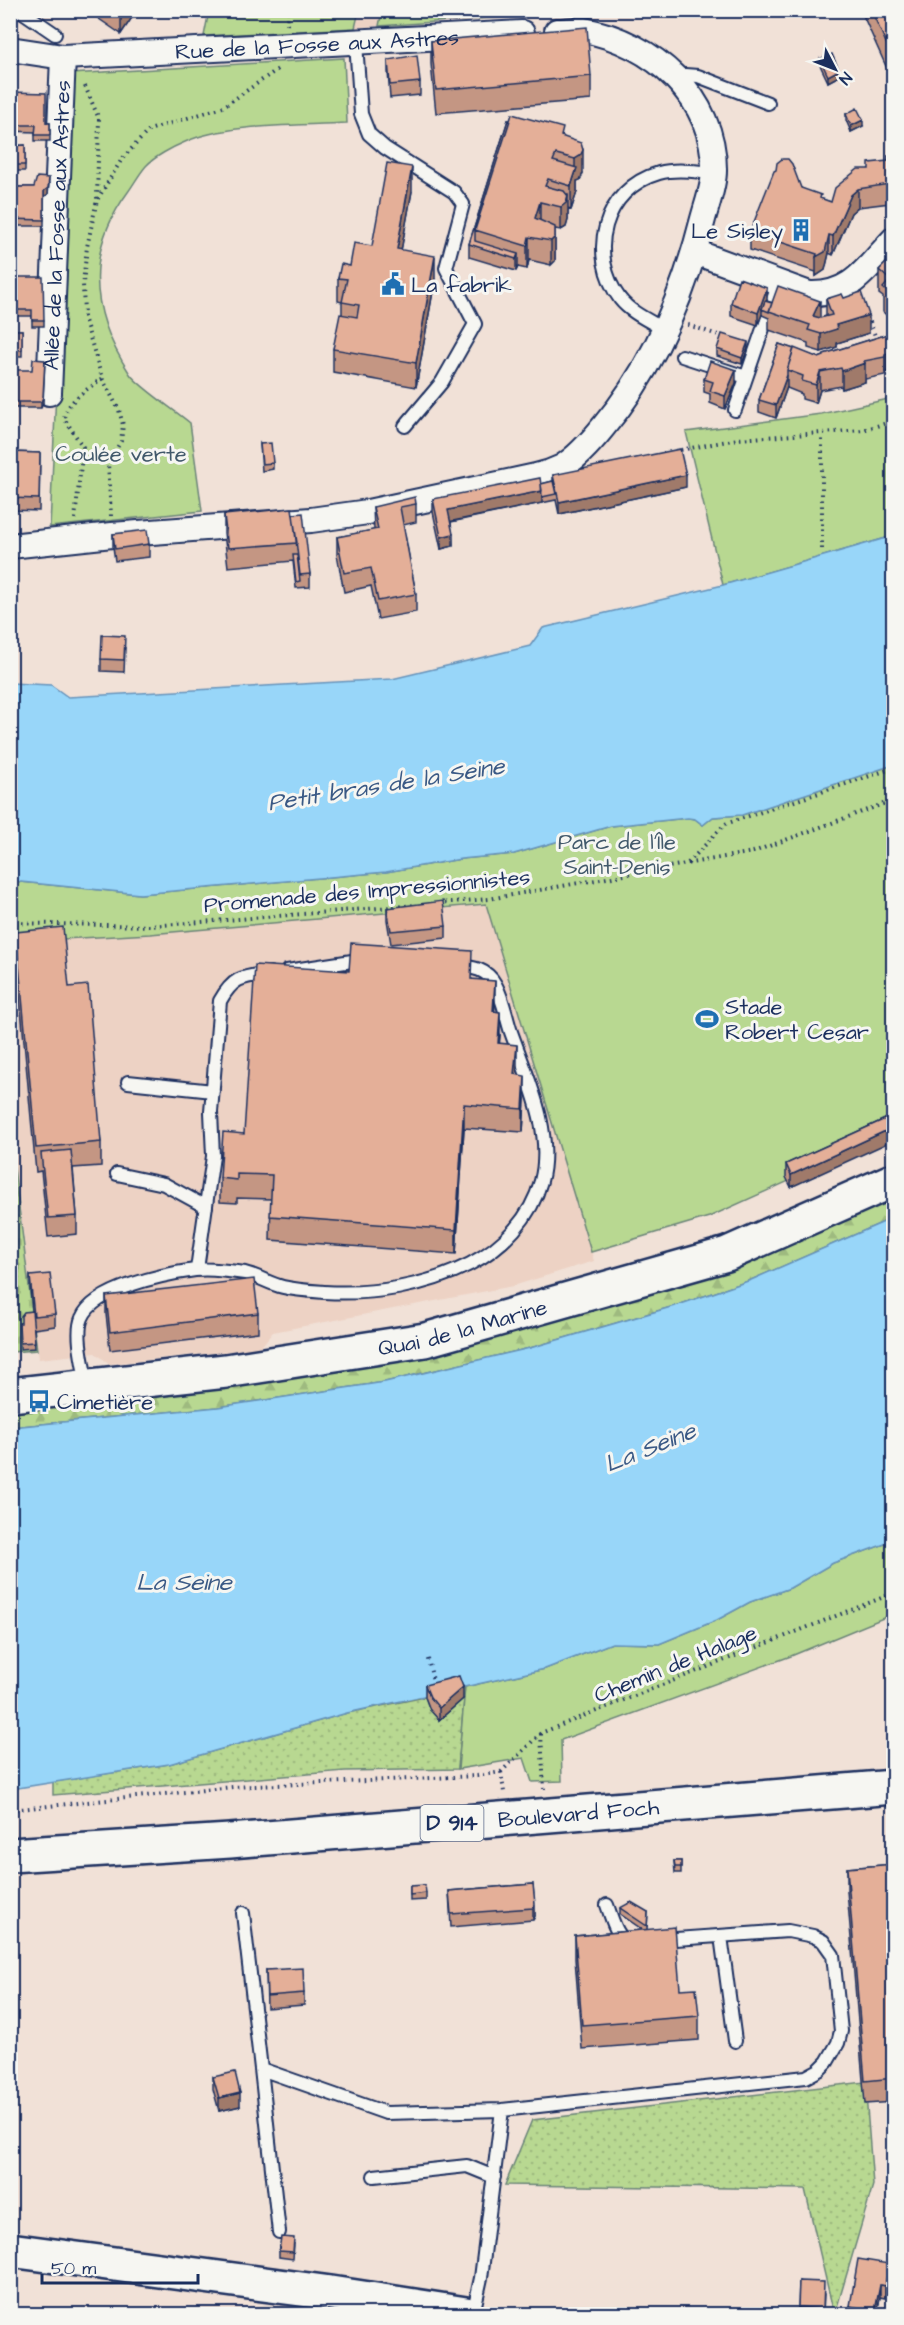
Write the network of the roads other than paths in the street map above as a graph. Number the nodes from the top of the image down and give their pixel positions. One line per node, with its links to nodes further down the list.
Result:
1 (20, 10): 2 (lane)
2 (55, 34)
3 (357, 44): 5 (street, Rue de la Fosse aux Astres); 6 (street, Rue de la Fosse aux Astres); 17 (lane)
4 (10, 49): 5 (street, Rue de la Fosse aux Astres)
5 (63, 57): 15 (street, Allée de la Fosse aux Astres)
6 (678, 80): 7 (lane); 8 (street, Rue de la Fosse aux Astres)
7 (768, 103)
8 (714, 173): 10 (street, Rue de la Fosse aux Astres); 12 (lane)
9 (894, 239): 11 (street)
10 (695, 252): 11 (street); 12 (street, Rue de la Fosse aux Astres)
11 (779, 282): 14 (lane)
12 (676, 328): 18 (street, Rue de la Fosse aux Astres)
13 (682, 356): 14 (lane)
14 (746, 377): 16 (lane)
15 (50, 393)
16 (735, 410)
17 (405, 426)
18 (10, 546)
19 (376, 960): 22 (lane)
20 (443, 965): 26 (lane)
21 (128, 1082): 22 (lane)
22 (213, 1091): 25 (lane)
23 (117, 1174): 25 (lane)
24 (894, 1180): 27 (street, Quai de la Marine)
25 (206, 1207): 26 (lane)
26 (197, 1269): 27 (lane)
27 (87, 1386): 28 (street, Quai de la Marine)
28 (10, 1395)
29 (894, 1787): 30 (street, Boulevard Foch / D 914)
30 (10, 1855)
31 (607, 1905): 33 (lane)
32 (243, 1913): 35 (lane)
33 (721, 1936): 34 (lane); 36 (lane)
34 (735, 2041)
35 (261, 2069): 36 (lane); 39 (lane)
36 (502, 2110): 38 (lane)
37 (374, 2176): 38 (lane)
38 (494, 2177): 42 (lane)
39 (279, 2232)
40 (10, 2250): 41 (street)
41 (466, 2314)
42 (473, 2314)

